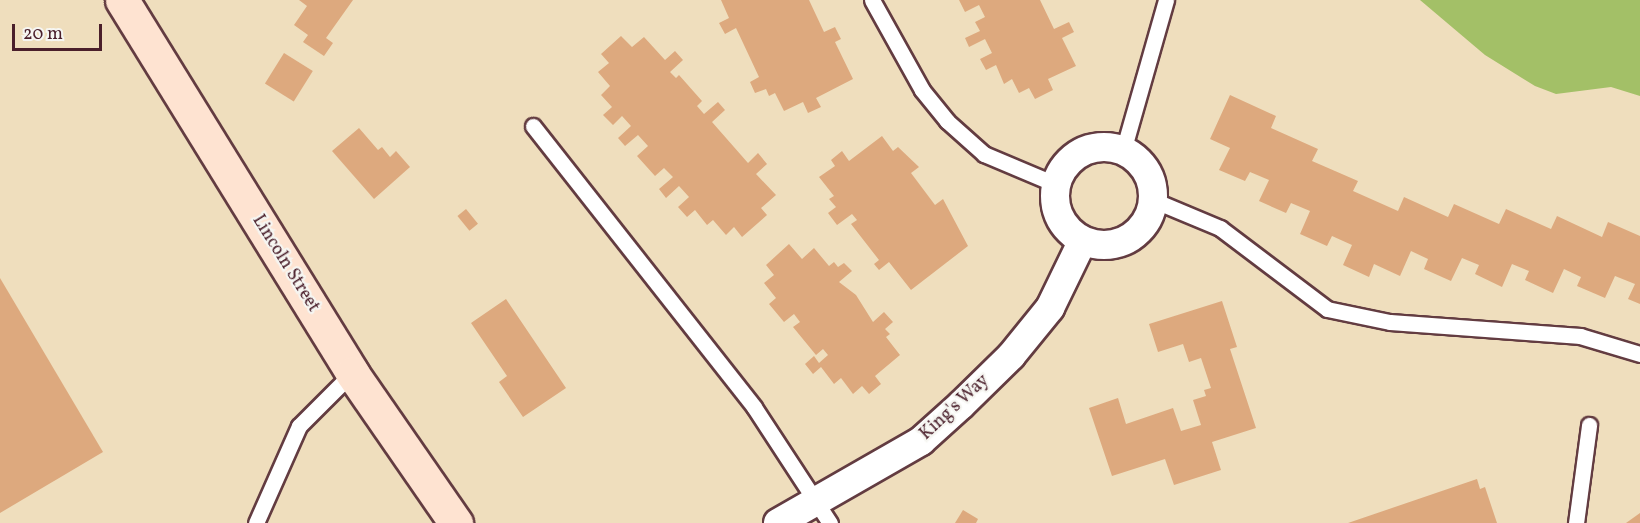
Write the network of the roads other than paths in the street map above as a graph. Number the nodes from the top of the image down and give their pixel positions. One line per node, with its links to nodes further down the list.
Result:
1 (123, 0): 10 (street, Lincoln Street)
2 (872, 0): 6 (lane)
3 (1166, 0): 5 (lane)
4 (533, 126): 12 (lane)
5 (1123, 151): 6 (street); 7 (street)
6 (1055, 184): 8 (street)
7 (1153, 200): 8 (street); 9 (lane)
8 (1082, 242): 12 (street, King's Way)
9 (1640, 354)
10 (352, 374): 13 (lane); 14 (street, Lincoln Street)
11 (1589, 425): 16 (lane)
12 (823, 513): 15 (street, King's Way)
13 (256, 523)
14 (456, 523)
15 (778, 523)
16 (1576, 523)

